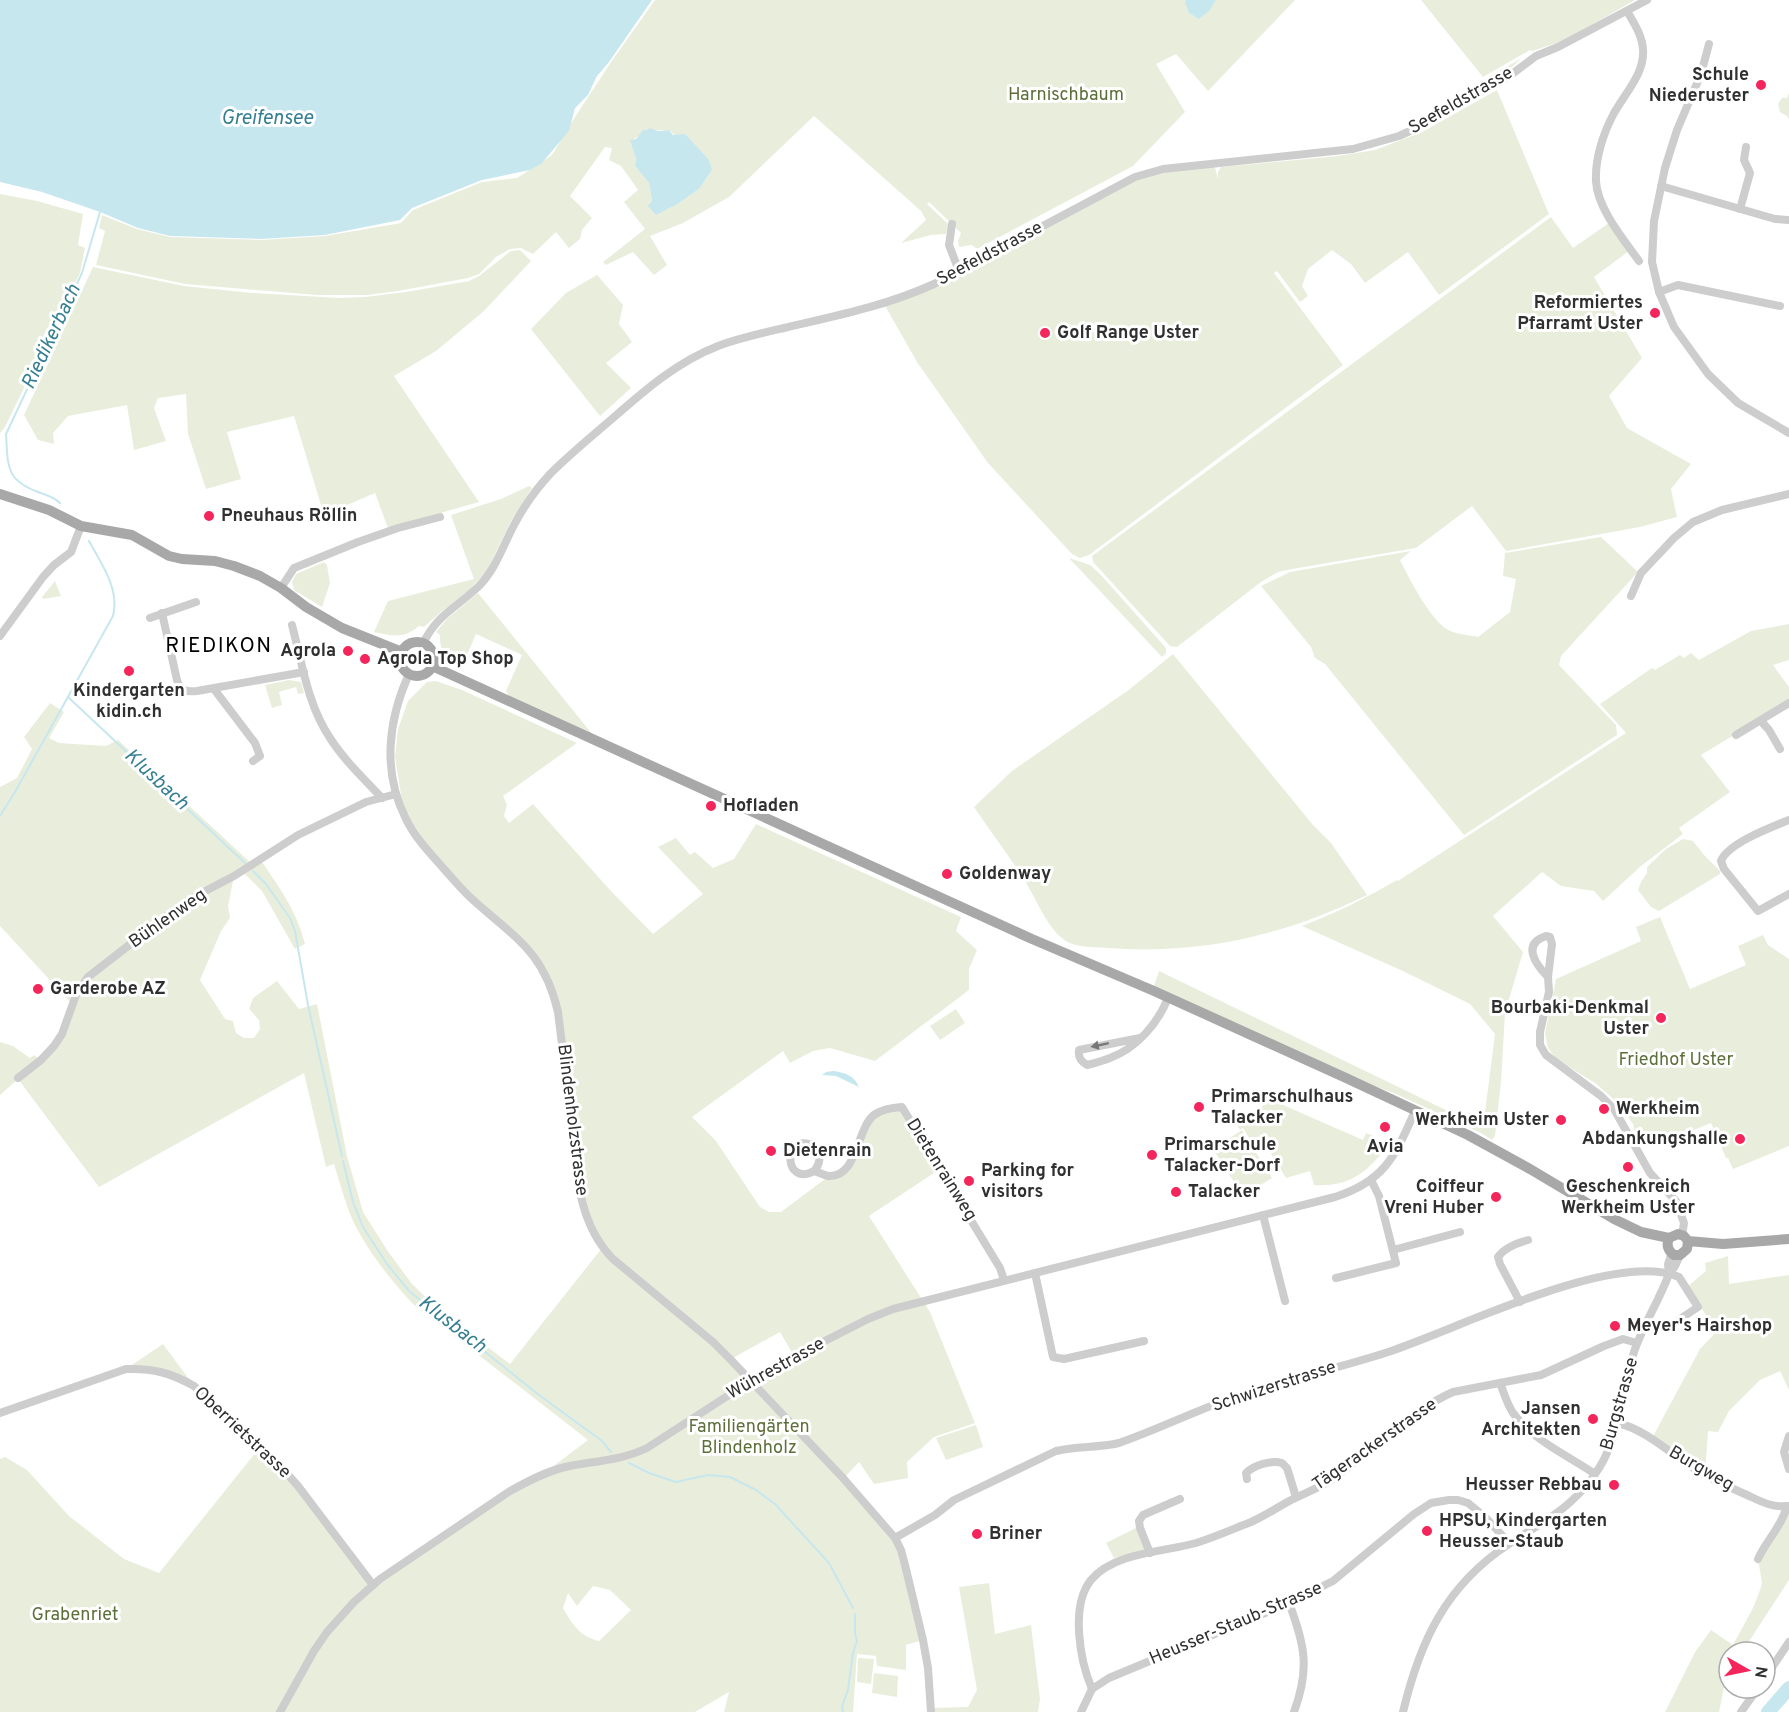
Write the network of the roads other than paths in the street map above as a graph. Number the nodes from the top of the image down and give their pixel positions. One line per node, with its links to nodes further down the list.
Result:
1 (1647, 0): 2 (street, Seefeldstrasse)
2 (1627, 11): 9 (street); 10 (street, Seefeldstrasse)
3 (1709, 44): 5 (street)
4 (1746, 147): 6 (street)
5 (1661, 186): 6 (street); 11 (street)
6 (1740, 209): 7 (street)
7 (1789, 220)
8 (952, 224): 10 (street)
9 (1639, 261)
10 (959, 271): 25 (street, Seefeldstrasse)
11 (1659, 292): 12 (street); 13 (street)
12 (1780, 306)
13 (1789, 433)
14 (0, 494): 17 (main road)
15 (1789, 494): 19 (street)
16 (440, 517): 18 (street)
17 (81, 526): 18 (main road); 24 (street)
18 (281, 588): 26 (main road)
19 (1631, 596)
20 (196, 602): 21 (street)
21 (162, 613): 22 (street); 30 (street)
22 (150, 618)
23 (292, 625): 28 (street)
24 (0, 636)
25 (423, 644): 26 (main road); 27 (main road)
26 (402, 652): 29 (main road)
27 (432, 666): 29 (main road); 41 (main road)
28 (304, 672): 30 (street); 37 (street)
29 (409, 674): 36 (street, Blindenholzstrasse)
30 (214, 688): 35 (street)
31 (1789, 703): 32 (street)
32 (1761, 721): 33 (street); 34 (street)
33 (1736, 735)
34 (1780, 749)
35 (253, 761)
36 (396, 794): 37 (street, Bühlenweg); 62 (street, Blindenholzstrasse)
37 (382, 798): 43 (street, Bühlenweg)
38 (1789, 820): 39 (street)
39 (1789, 894)
40 (1548, 977): 51 (street, Burgstrasse)
41 (1168, 998): 42 (street); 44 (main road)
42 (1140, 1038): 42 (street, one-way to 42)
43 (18, 1078)
44 (1415, 1111): 46 (street, Wührestrasse); 51 (main road)
45 (814, 1171): 56 (street, Dietenrainweg)
46 (1371, 1180): 47 (street, Wührestrasse); 52 (street)
47 (1263, 1215): 53 (street, Wührestrasse); 57 (street)
48 (1460, 1232): 52 (street)
49 (1789, 1239): 51 (main road)
50 (1528, 1240): 58 (street)
51 (1678, 1245): 54 (street, Burgstrasse)
52 (1393, 1250): 55 (street)
53 (1035, 1273): 56 (street, Wührestrasse); 60 (street)
54 (1669, 1274): 58 (street, Schwizerstrasse); 59 (street); 61 (street, Burgstrasse)
55 (1336, 1278)
56 (1004, 1280): 62 (street, Wührestrasse)
57 (1285, 1301)
58 (1520, 1302): 73 (street, Schwizerstrasse)
59 (1680, 1318)
60 (1144, 1341)
61 (1637, 1343): 63 (street, Tägerackerstrasse); 65 (street, Burgstrasse)
62 (751, 1379): 73 (street, Blindenholzstrasse); 77 (street, Wührestrasse)
63 (1500, 1383): 68 (street); 70 (street, Tägerackerstrasse)
64 (0, 1413): 77 (street, Oberrietstrasse)
65 (1618, 1423): 68 (street, Burgstrasse); 72 (street, Burgweg)
66 (1789, 1436): 67 (street)
67 (1789, 1469)
68 (1595, 1474): 74 (street, Burgstrasse)
69 (1247, 1479): 70 (street)
70 (1296, 1497): 75 (street, Tägerackerstrasse)
71 (1180, 1499): 75 (street)
72 (1788, 1505): 76 (street)
73 (895, 1538): 83 (street, Blindenholzstrasse)
74 (1509, 1544): 78 (street, Heusser-Staub-Strasse); 86 (street, Burgstrasse)
75 (1150, 1553): 81 (street, Tägerackerstrasse)
76 (1758, 1559)
77 (373, 1585): 82 (street, Wührestrasse)
78 (1289, 1603): 81 (street, Heusser-Staub-Strasse); 85 (street)
79 (1789, 1642): 80 (street)
80 (1777, 1660)
81 (1092, 1689): 84 (street)
82 (280, 1712)
83 (931, 1712)
84 (1081, 1712)
85 (1294, 1712)
86 (1403, 1712)

